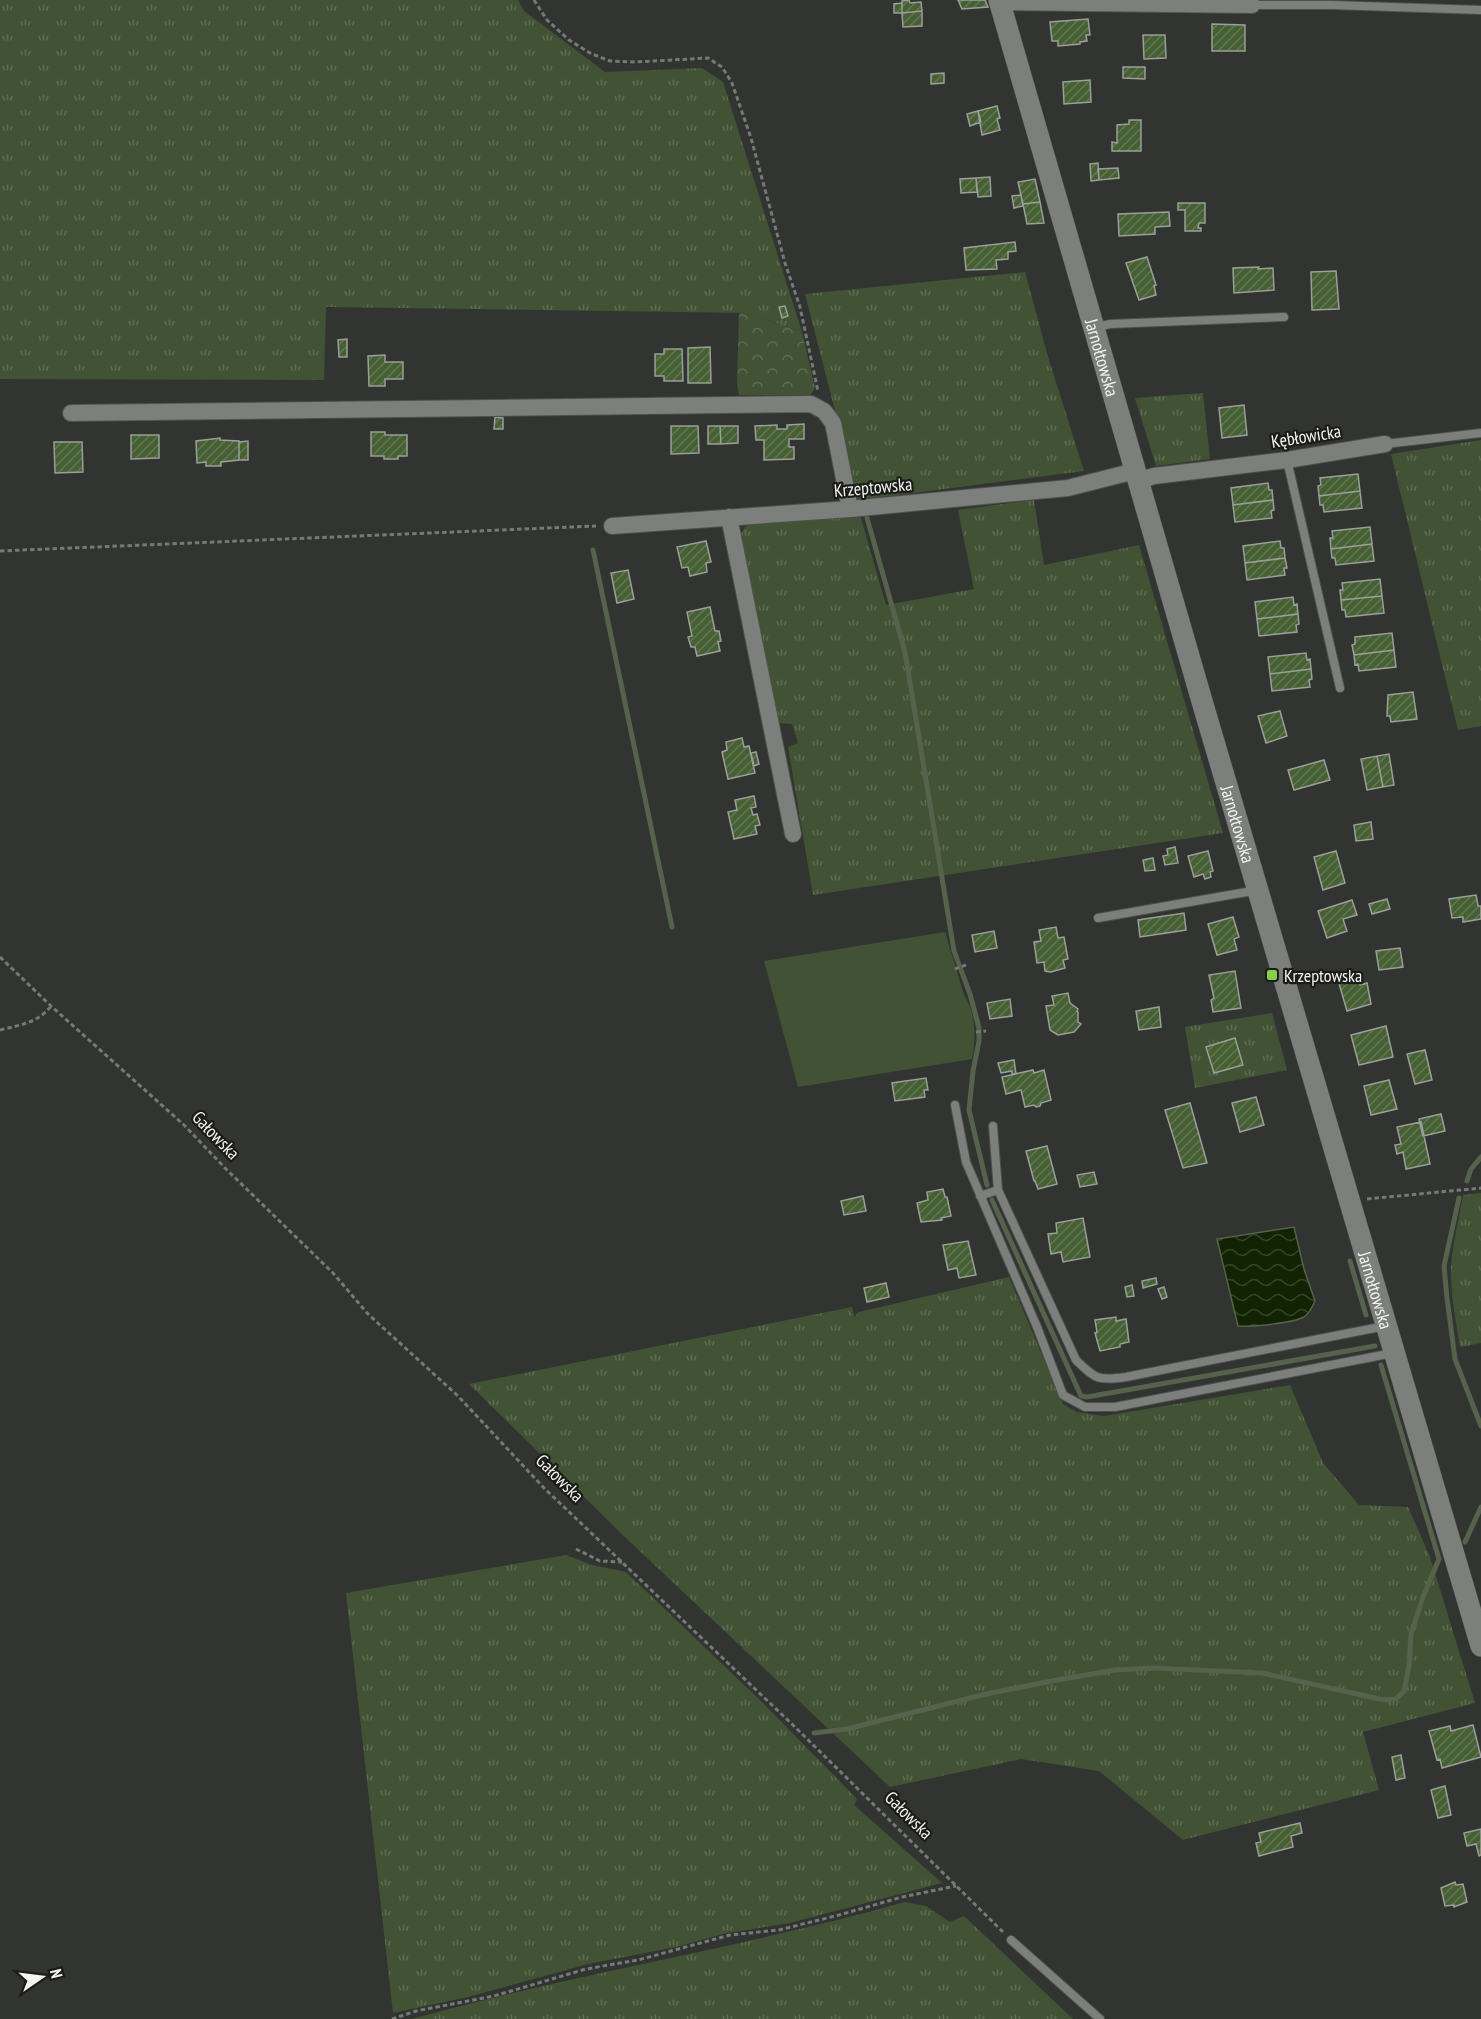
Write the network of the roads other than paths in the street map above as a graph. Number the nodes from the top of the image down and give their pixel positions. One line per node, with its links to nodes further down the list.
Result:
1 (999, 1): 2 (street); 5 (street, Jarnołtowska)
2 (1253, 2): 3 (lane)
3 (1481, 10)
4 (1284, 317): 5 (lane)
5 (1094, 328): 10 (street, Jarnołtowska)
6 (71, 413): 11 (street)
7 (1481, 433): 8 (lane, Kębłowicka)
8 (1385, 444): 9 (street, Kębłowicka)
9 (1287, 460): 10 (street, Kębłowicka); 14 (lane)
10 (1136, 476): 11 (street, Krzeptowska); 16 (street, Jarnołtowska)
11 (850, 509): 12 (street, Krzeptowska)
12 (729, 518): 13 (street, Krzeptowska); 15 (street)
13 (612, 526)
14 (1340, 688)
15 (793, 834)
16 (1258, 890): 17 (lane); 22 (street, Jarnołtowska)
17 (1098, 918)
18 (955, 1105): 21 (lane)
19 (993, 1126): 20 (lane)
20 (998, 1190): 21 (lane); 22 (lane)
21 (980, 1196): 23 (lane)
22 (1386, 1326): 23 (street, Jarnołtowska)
23 (1394, 1353): 24 (street, Jarnołtowska)
24 (1477, 1616): 25 (street, Jarnołtowska)
25 (1481, 1646)
26 (1011, 1940): 27 (lane)
27 (1100, 2019)

